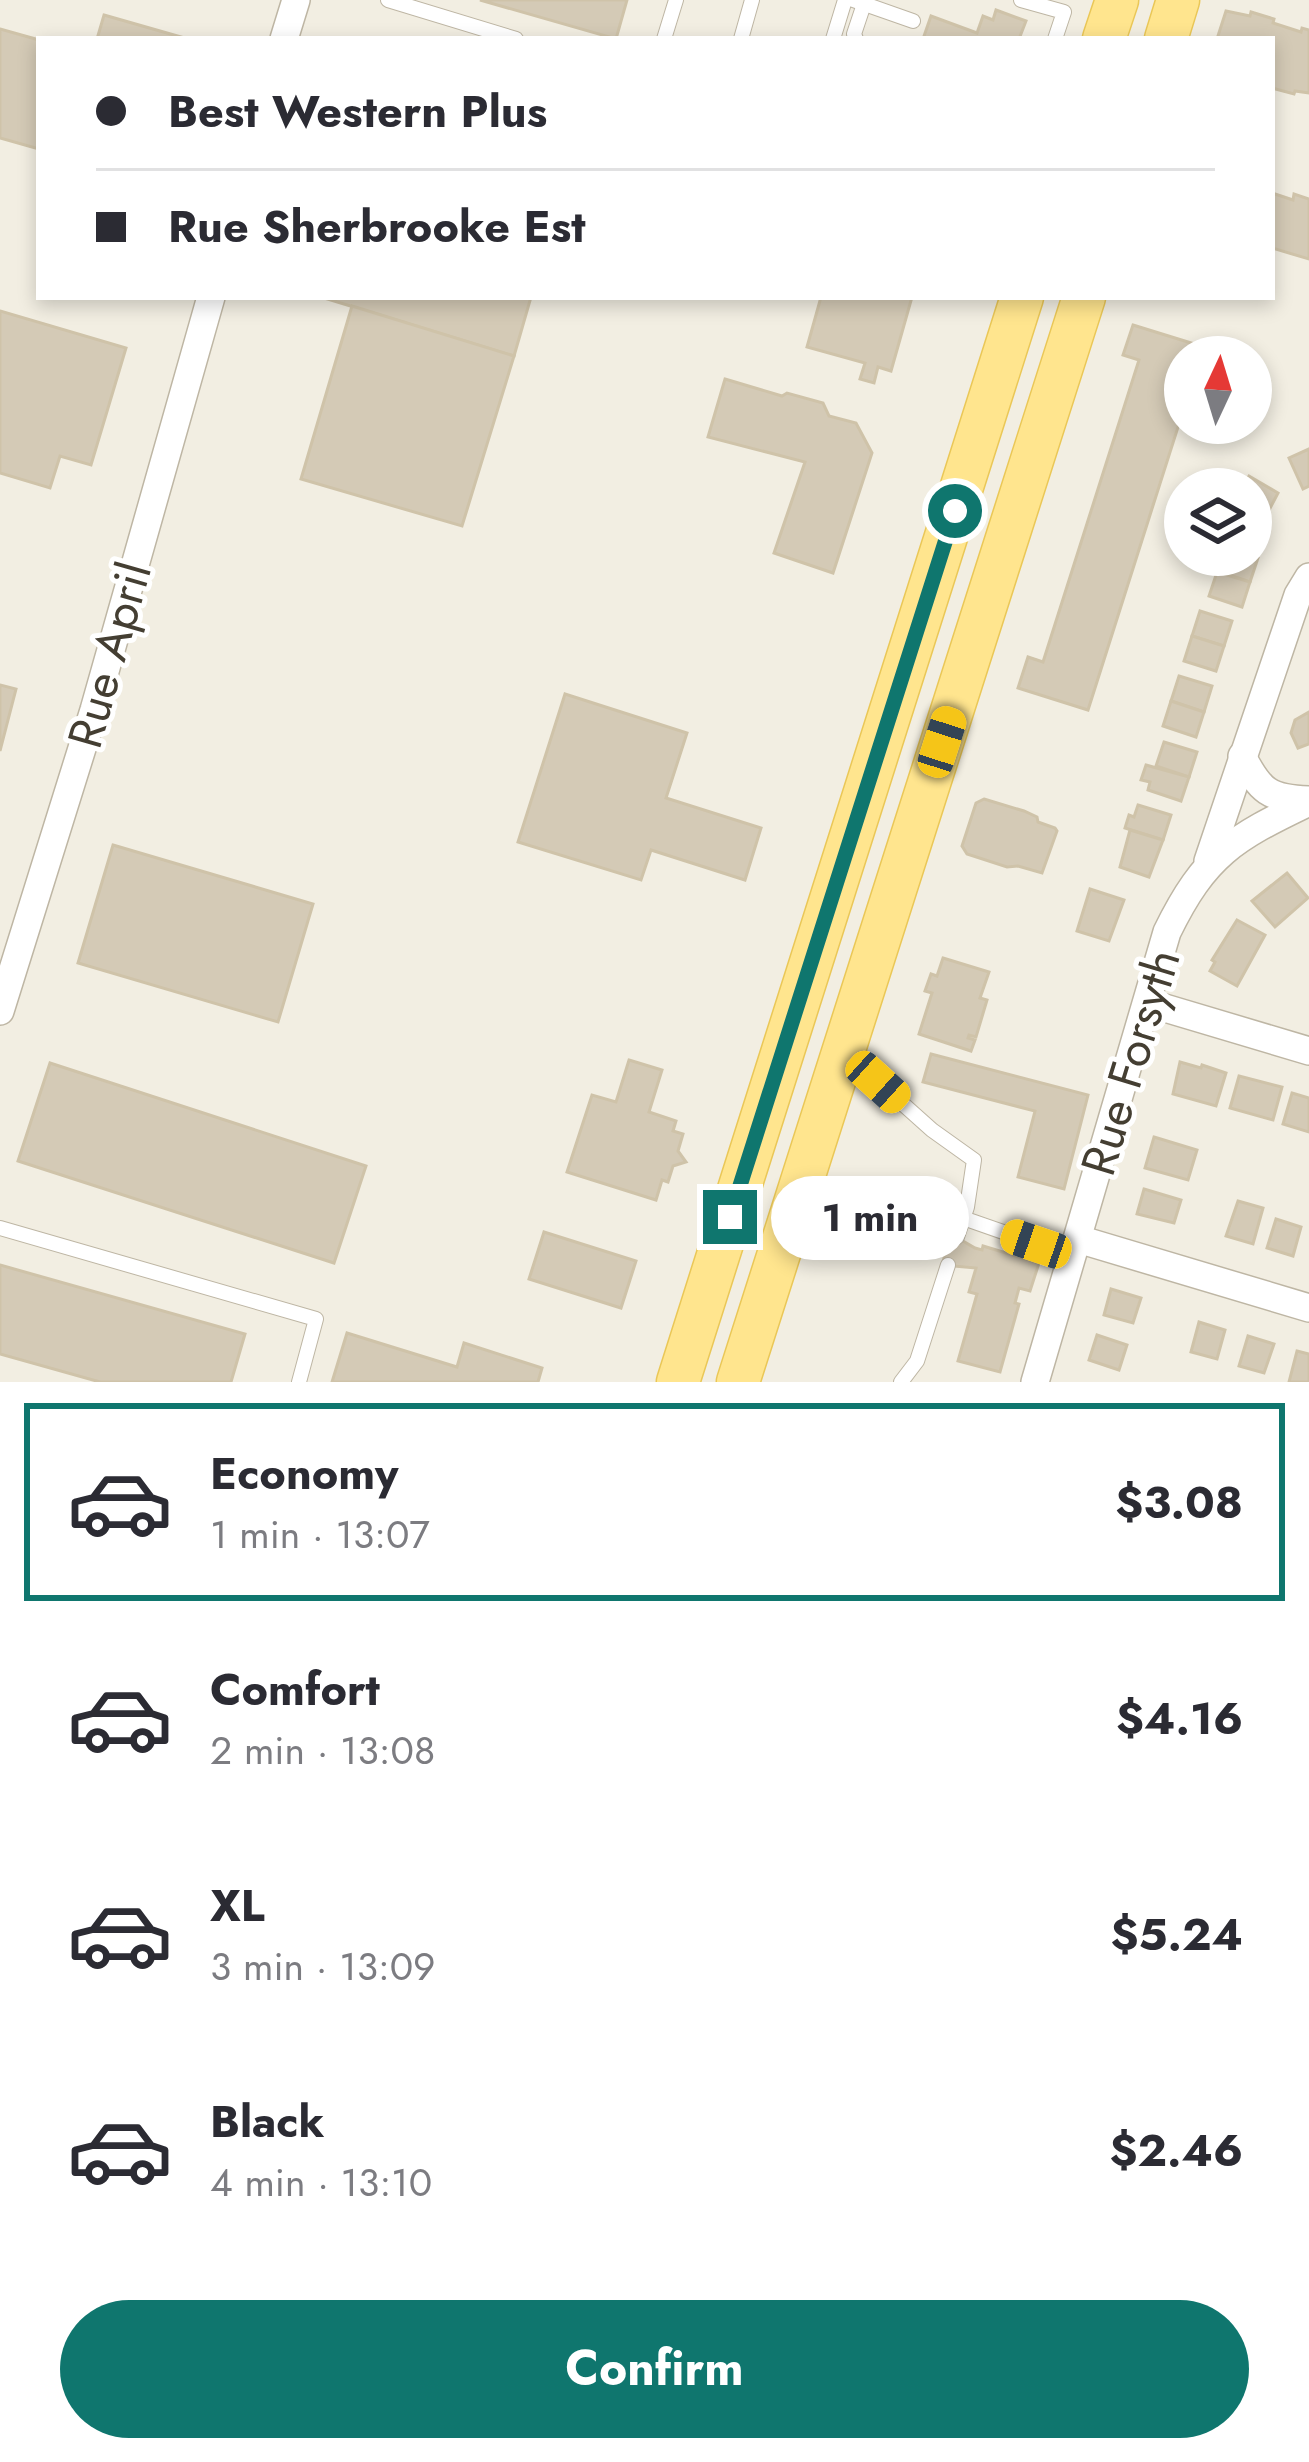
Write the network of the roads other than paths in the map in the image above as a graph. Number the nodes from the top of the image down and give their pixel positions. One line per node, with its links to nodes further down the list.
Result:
1 (388, 0): 11 (lane)
2 (676, 0): 12 (lane)
3 (752, 0): 13 (lane)
4 (1022, 0): 16 (lane)
5 (1117, 0): 17 (main road)
6 (1178, 0): 18 (main road)
7 (854, 1): 9 (lane); 14 (lane); 15 (lane)
8 (286, 2): 10 (street)
9 (913, 21)
10 (284, 36)
11 (506, 36)
12 (665, 36)
13 (742, 36)
14 (835, 36)
15 (855, 36)
16 (1056, 36)
17 (1105, 36)
18 (1167, 36)
19 (210, 300): 29 (street, Rue April)
20 (1021, 300): 25 (main road)
21 (1068, 301): 26 (main road)
22 (1309, 577): 23 (street)
23 (1242, 756): 24 (street); 27 (street)
24 (1309, 801): 27 (street, Rue Forsyth)
25 (860, 811): 26 (main road); 30 (main road)
26 (914, 828): 31 (main road)
27 (1205, 869): 28 (street, Rue Forsyth)
28 (1148, 1003): 32 (street); 36 (street, Rue Forsyth)
29 (0, 1011)
30 (796, 1011): 31 (main road); 41 (main road)
31 (847, 1040): 33 (lane); 39 (main road)
32 (1309, 1051)
33 (963, 1218): 35 (lane); 36 (lane)
34 (0, 1228): 40 (lane)
35 (957, 1237)
36 (1075, 1248): 38 (street); 43 (street, Rue Forsyth)
37 (948, 1265): 42 (lane)
38 (1309, 1308)
39 (745, 1380)
40 (299, 1382)
41 (678, 1382)
42 (902, 1382)
43 (1035, 1382)

